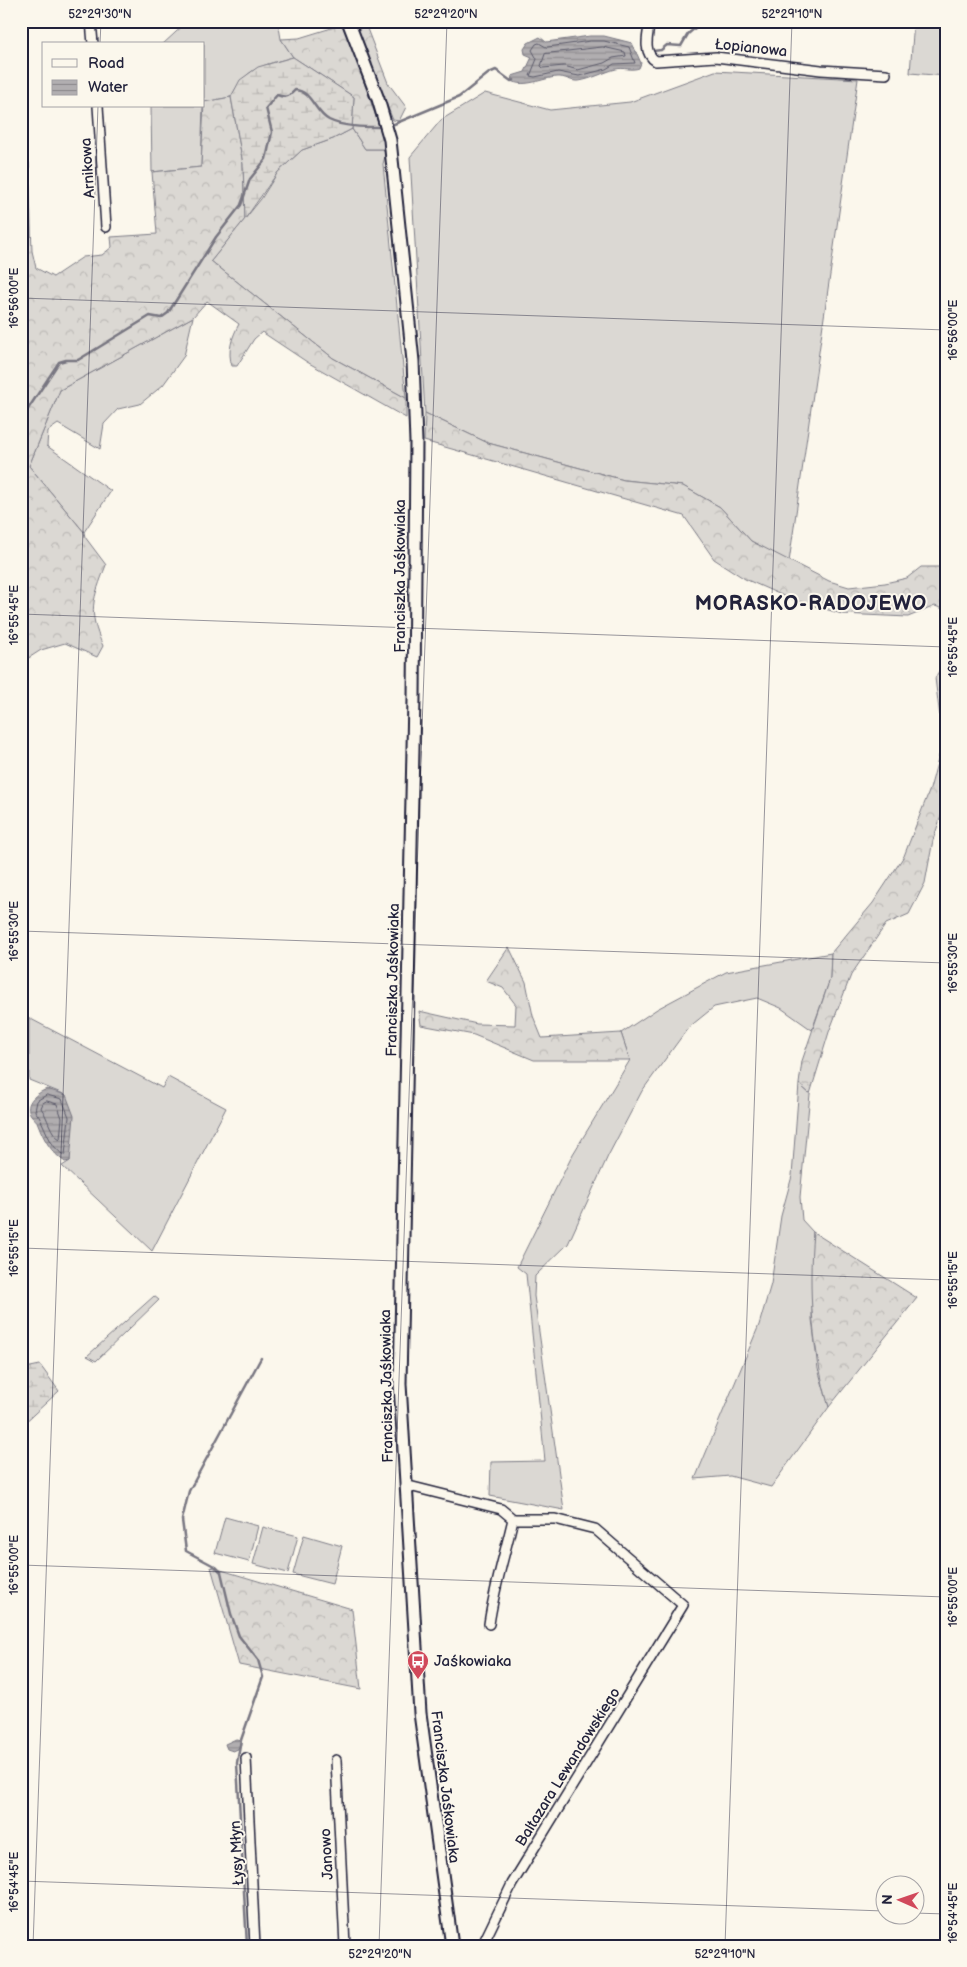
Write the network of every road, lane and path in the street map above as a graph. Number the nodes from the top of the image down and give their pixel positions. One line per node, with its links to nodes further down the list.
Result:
1 (91, 21): 4 (street)
2 (348, 21): 8 (street, Franciszka Jaśkowiaka)
3 (650, 21): 5 (street, Łopianowa)
4 (93, 42)
5 (886, 74)
6 (98, 108): 7 (street, Arnikowa)
7 (106, 227)
8 (405, 1485): 9 (street); 15 (street, Franciszka Jaśkowiaka)
9 (513, 1518): 10 (street); 16 (street, Baltazara Lewandowskiego)
10 (488, 1624)
11 (246, 1758): 13 (street, Łysy Młyn)
12 (336, 1760): 14 (street, Janowo)
13 (255, 1946)
14 (345, 1946)
15 (452, 1946)
16 (482, 1946)

